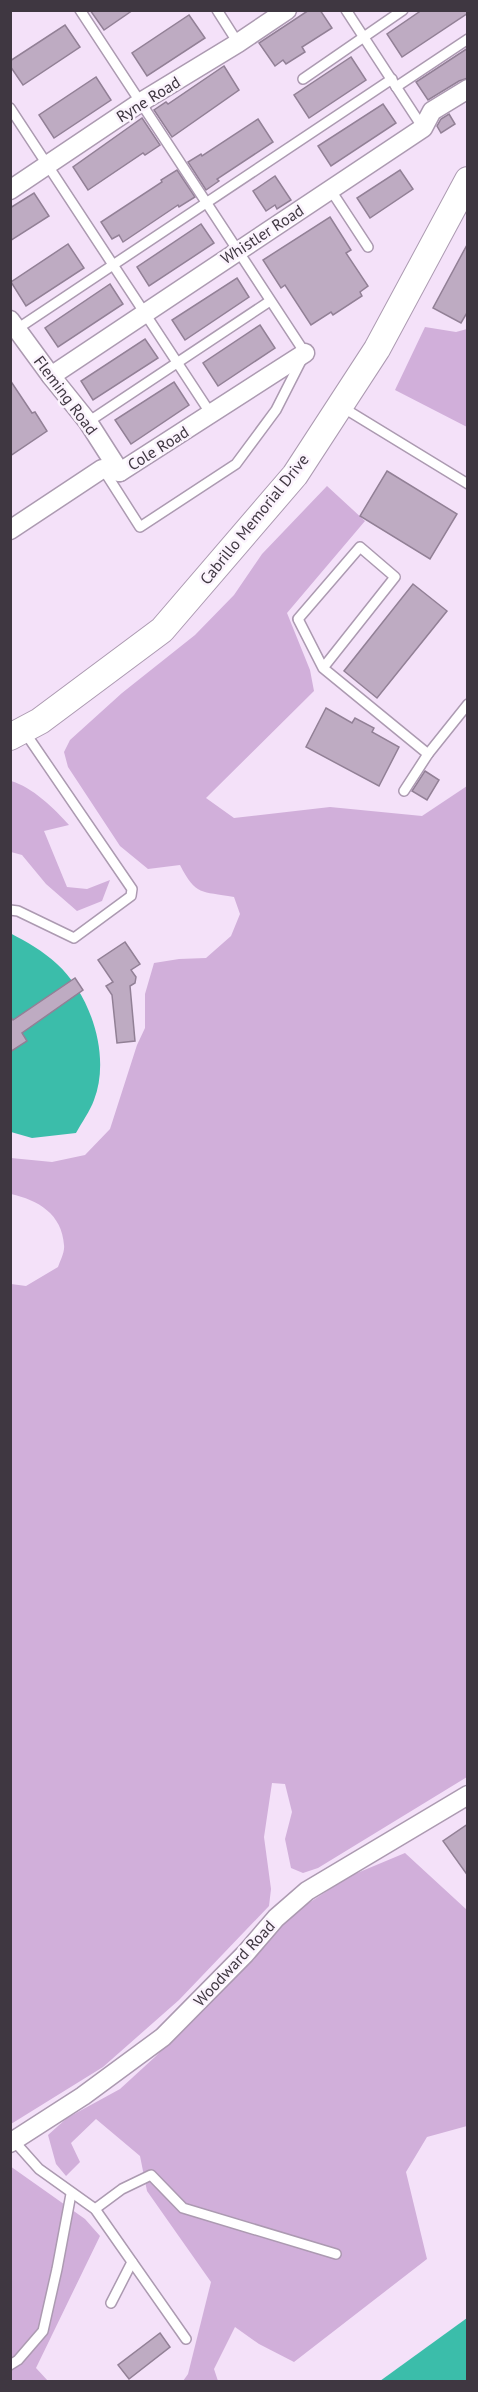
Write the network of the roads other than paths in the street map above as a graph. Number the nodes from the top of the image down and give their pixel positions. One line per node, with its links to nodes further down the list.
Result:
1 (80, 10): 12 (lane)
2 (217, 10): 8 (lane)
3 (287, 10): 8 (street, Ryne Road)
4 (346, 10): 6 (lane)
5 (403, 10): 6 (lane)
6 (364, 38): 9 (lane); 10 (lane)
7 (468, 39): 10 (lane)
8 (238, 43): 12 (street, Ryne Road)
9 (303, 79)
10 (394, 83): 14 (lane); 19 (lane)
11 (468, 88): 14 (street, Whistler Road)
12 (141, 102): 15 (street, Ryne Road); 19 (lane)
13 (10, 108): 15 (lane)
14 (423, 128): 17 (street, Whistler Road)
15 (49, 164): 18 (street, Ryne Road); 22 (lane)
16 (468, 180): 29 (main road, Cabrillo Memorial Drive)
17 (330, 189): 20 (lane); 21 (street, Whistler Road)
18 (10, 190)
19 (206, 202): 21 (lane); 22 (lane)
20 (368, 247)
21 (237, 250): 23 (lane); 24 (street, Whistler Road)
22 (114, 264): 24 (lane); 25 (lane)
23 (270, 301): 26 (lane); 27 (lane)
24 (146, 312): 27 (lane); 28 (street, Whistler Road)
25 (14, 324): 28 (street, Fleming Road)
26 (305, 353): 30 (street, Cole Road); 32 (lane)
27 (178, 362): 30 (lane); 31 (lane)
28 (51, 376): 31 (street, Fleming Road)
29 (340, 405): 33 (lane); 37 (main road, Cabrillo Memorial Drive)
30 (212, 414): 32 (street, Cole Road)
31 (88, 422): 32 (street, Fleming Road)
32 (111, 471): 34 (street, Cole Road)
33 (468, 484)
34 (10, 530)
35 (323, 668): 35 (lane); 38 (lane)
36 (468, 704): 38 (lane)
37 (17, 734): 40 (lane)
38 (428, 754): 39 (lane)
39 (404, 792)
40 (10, 910)
41 (468, 1795): 42 (street, Woodward Road)
42 (12, 2142): 43 (lane)
43 (71, 2194): 44 (lane); 49 (lane)
44 (95, 2209): 45 (lane); 46 (lane)
45 (336, 2254)
46 (132, 2262): 47 (lane); 48 (lane)
47 (111, 2303)
48 (186, 2338)
49 (10, 2365)

